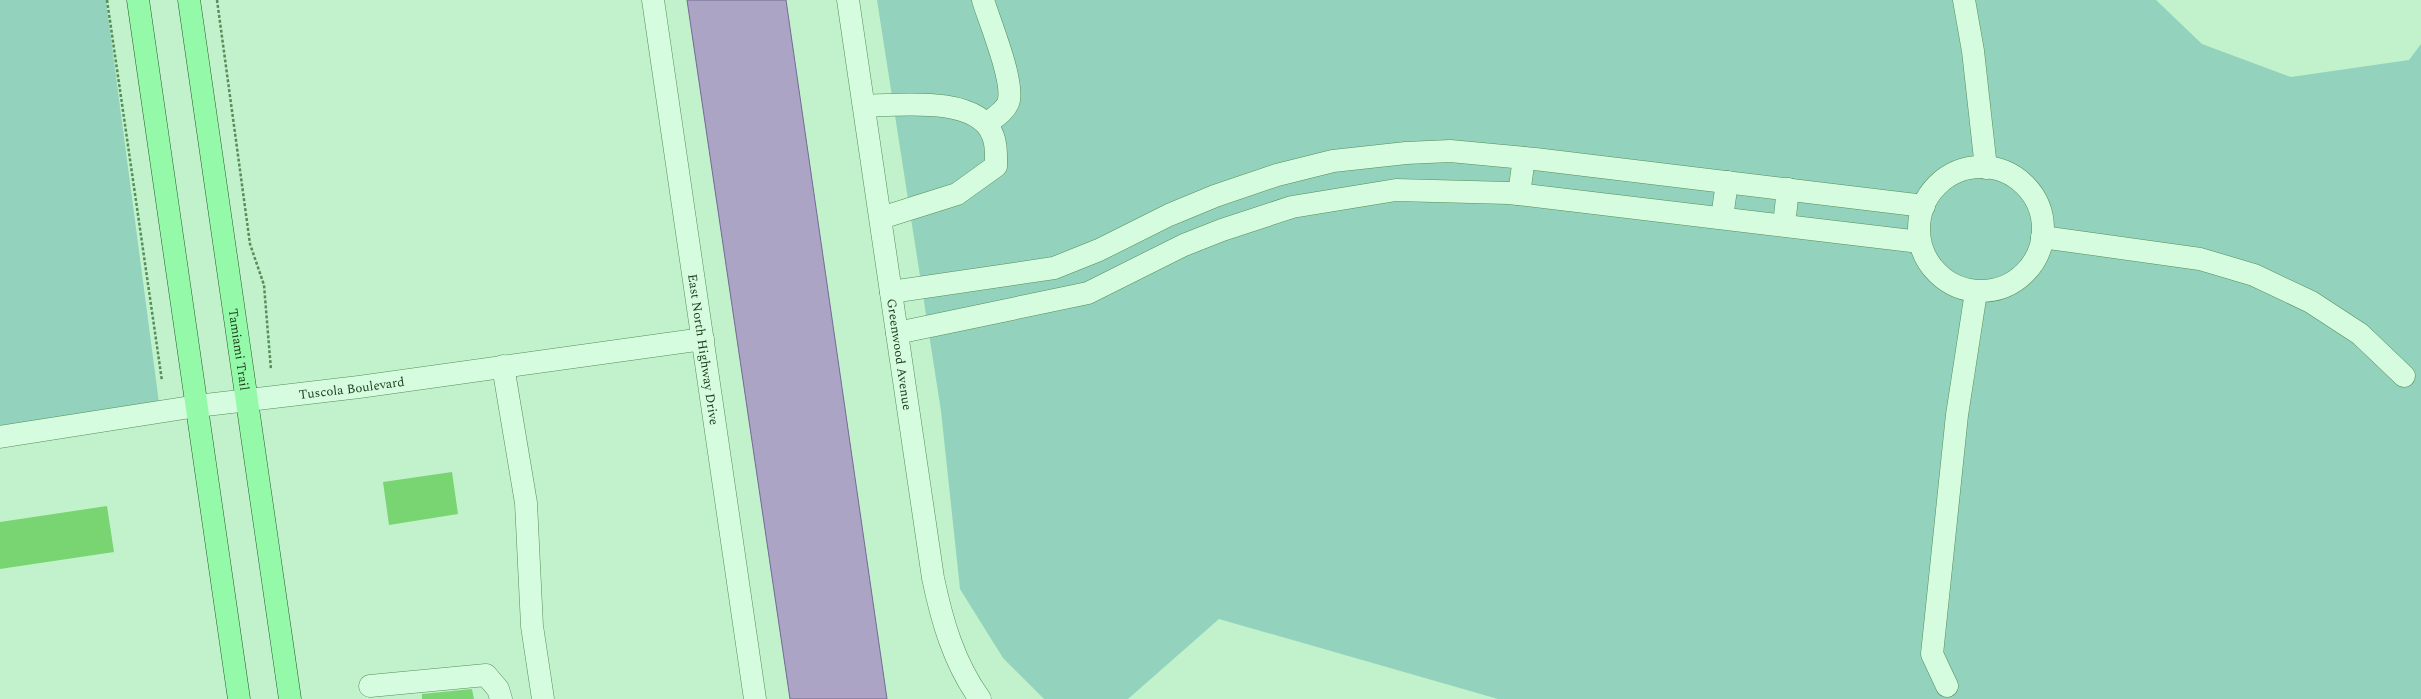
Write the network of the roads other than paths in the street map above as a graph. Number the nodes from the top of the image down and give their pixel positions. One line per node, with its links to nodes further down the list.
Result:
1 (138, 0): 29 (main road)
2 (189, 0): 28 (main road, Tamiami Trail)
3 (653, 0): 25 (street, East North Highway Drive)
4 (848, 0): 7 (street, Greenwood Avenue)
5 (983, 0): 8 (street)
6 (1964, 0): 10 (street)
7 (864, 106): 8 (street); 16 (street, Greenwood Avenue)
8 (986, 124): 16 (street)
9 (1524, 158): 11 (street); 13 (street); 15 (street)
10 (1986, 168): 14 (street); 19 (street)
11 (1727, 182): 12 (street); 17 (street)
12 (1788, 189): 14 (street); 18 (street)
13 (1519, 194): 17 (street); 21 (street)
14 (1924, 206): 20 (street)
15 (1169, 215): 21 (street); 22 (street)
16 (880, 218): 22 (street, Greenwood Avenue)
17 (1722, 218): 18 (street)
18 (1784, 225): 20 (street)
19 (2042, 237): 23 (street); 27 (street)
20 (1920, 242): 23 (street)
21 (1184, 245): 24 (street)
22 (891, 292): 24 (street, Greenwood Avenue)
23 (1976, 292): 32 (street)
24 (897, 333): 38 (street, Greenwood Avenue)
25 (702, 339): 26 (street, Tuscola Boulevard); 37 (street, East North Highway Drive)
26 (503, 366): 28 (street, Tuscola Boulevard); 36 (street)
27 (2404, 376)
28 (247, 401): 29 (street, Tuscola Boulevard); 34 (main road, Tamiami Trail)
29 (197, 406): 30 (street, Tuscola Boulevard); 33 (main road)
30 (0, 436)
31 (370, 686): 35 (street)
32 (1947, 686)
33 (239, 699)
34 (290, 699)
35 (501, 699)
36 (543, 699)
37 (755, 699)
38 (980, 699)

